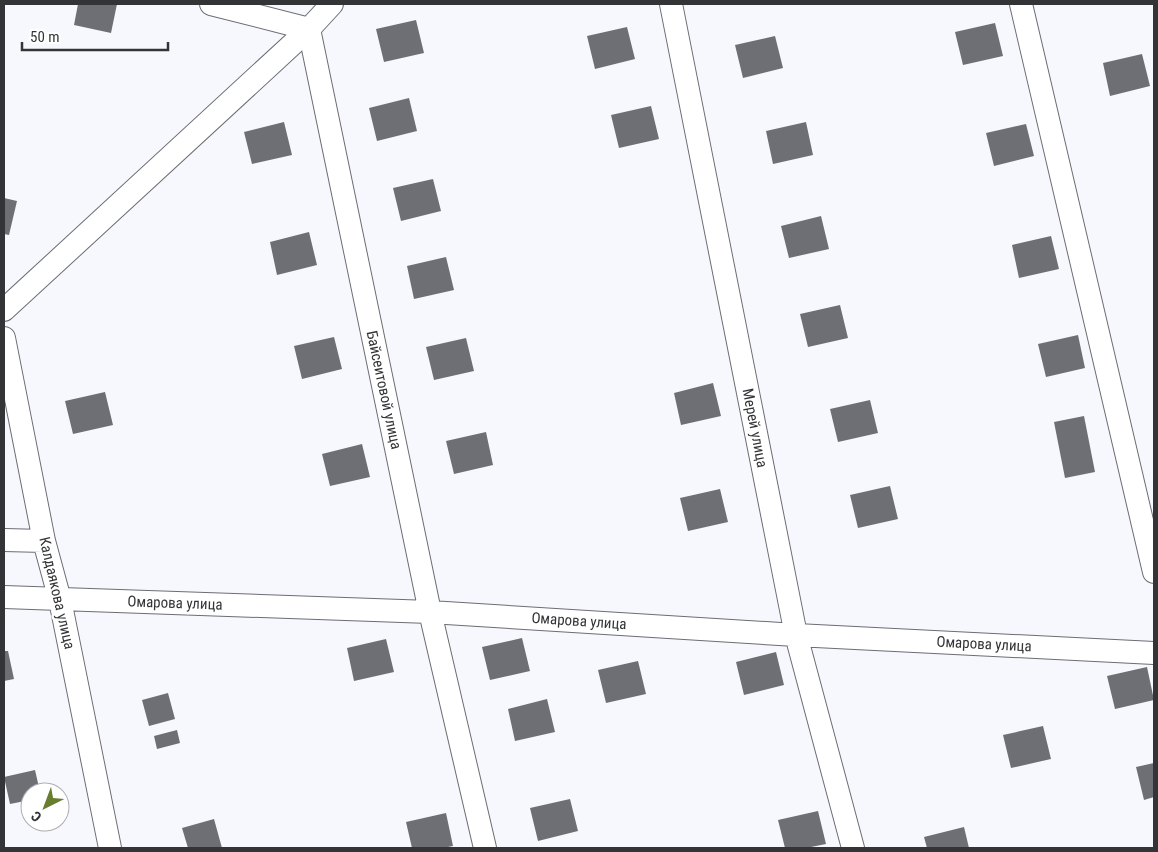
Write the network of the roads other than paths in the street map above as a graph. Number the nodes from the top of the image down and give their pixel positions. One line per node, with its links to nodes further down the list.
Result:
1 (211, 4): 5 (street)
2 (332, 4): 5 (street)
3 (671, 4): 14 (street, Мерей улица)
4 (1021, 4): 10 (street)
5 (309, 29): 6 (street); 13 (street, Байсеитовой улица)
6 (4, 310)
7 (4, 338): 9 (street, Калдаякова улица)
8 (4, 540): 9 (street)
9 (44, 541): 12 (street, Калдаякова улица)
10 (1154, 572)
11 (4, 597): 12 (street, Омарова улица)
12 (60, 600): 13 (street, Омарова улица); 16 (street, Калдаякова улица)
13 (430, 612): 14 (street, Омарова улица); 17 (street, Байсеитовой улица)
14 (796, 635): 15 (street, Омарова улица); 18 (street, Мерей улица)
15 (1154, 653)
16 (110, 848)
17 (485, 848)
18 (853, 848)

